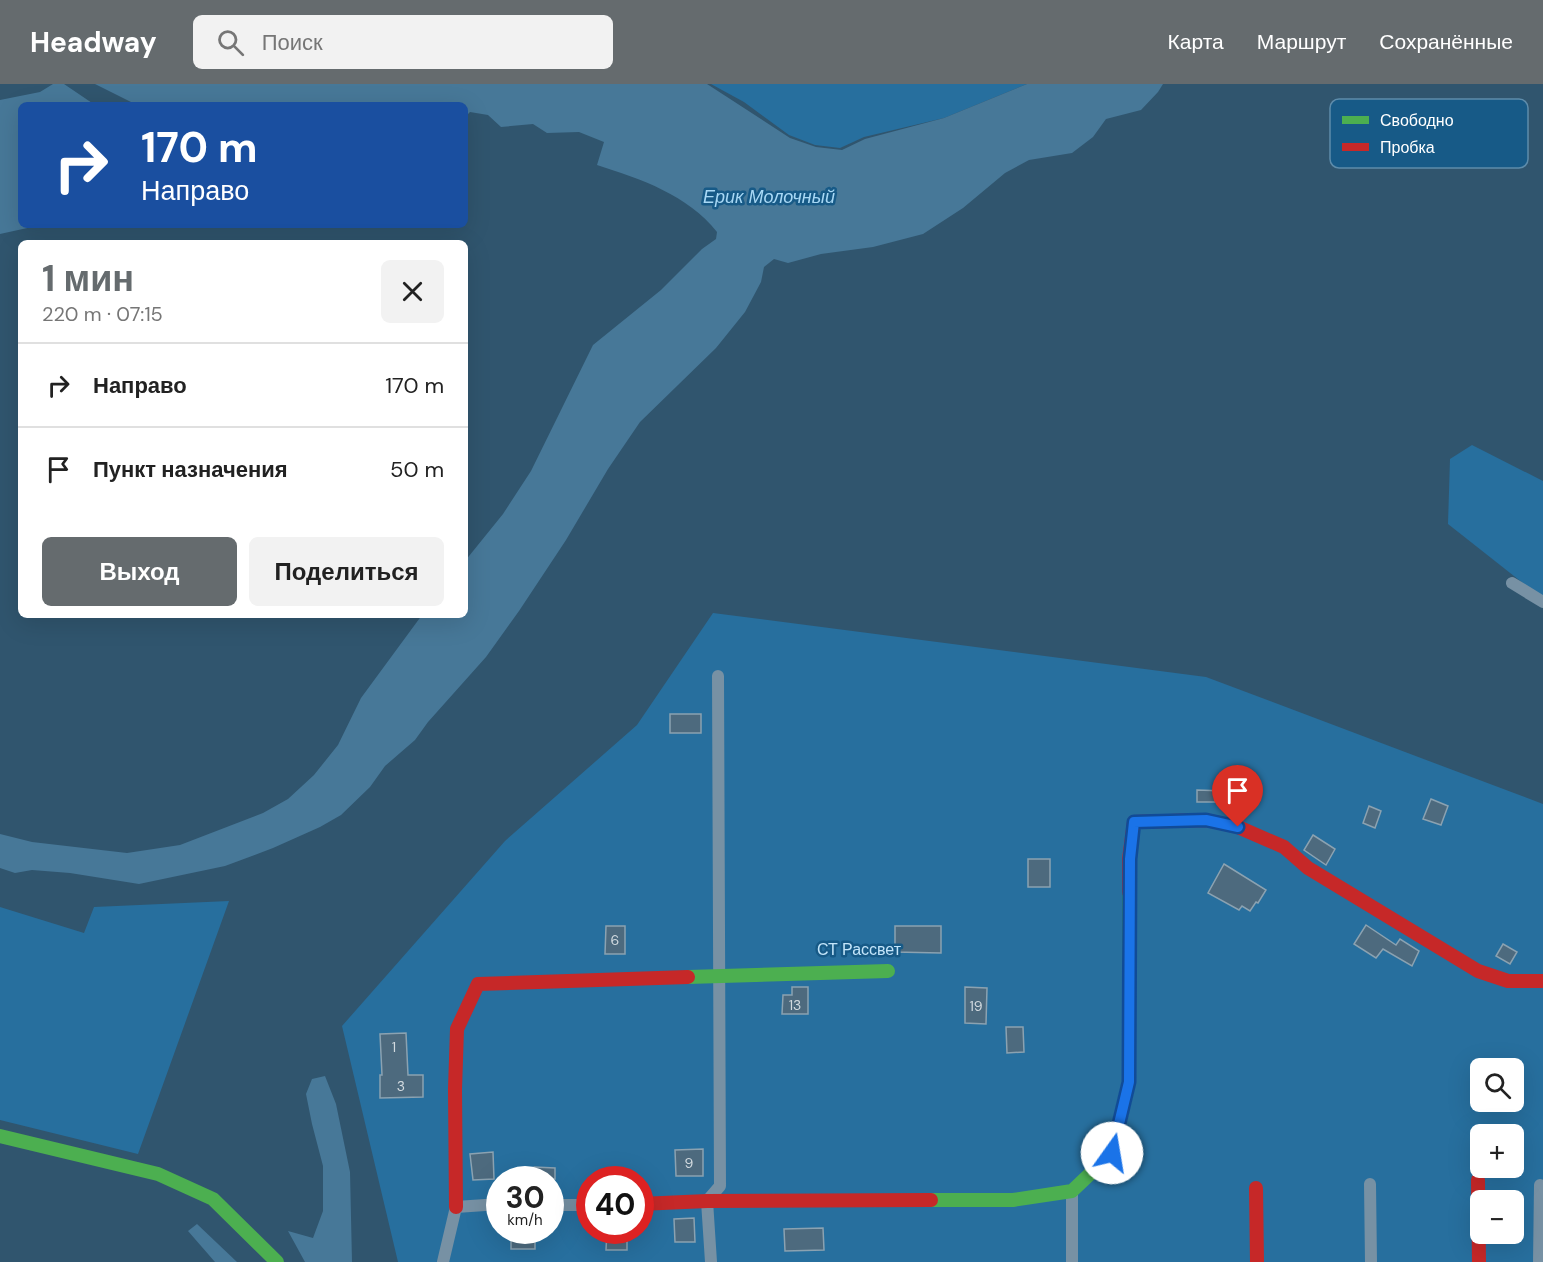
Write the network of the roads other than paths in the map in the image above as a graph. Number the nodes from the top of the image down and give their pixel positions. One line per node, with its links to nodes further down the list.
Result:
1 (1512, 583): 2 (street)
2 (1543, 602)
3 (718, 676): 5 (street)
4 (888, 971): 5 (street)
5 (720, 978): 13 (street); 16 (street)
6 (1543, 981): 12 (street)
7 (0, 1136): 17 (street)
8 (1478, 1180): 23 (street)
9 (1370, 1184): 22 (street)
10 (1540, 1185): 24 (street)
11 (1256, 1188): 21 (street)
12 (1072, 1191): 13 (street); 20 (street)
13 (707, 1201): 14 (street); 19 (street)
14 (654, 1203)
15 (486, 1205): 16 (street)
16 (456, 1207): 18 (street)
17 (277, 1262)
18 (443, 1262)
19 (711, 1262)
20 (1072, 1262)
21 (1257, 1262)
22 (1371, 1262)
23 (1479, 1262)
24 (1539, 1262)

